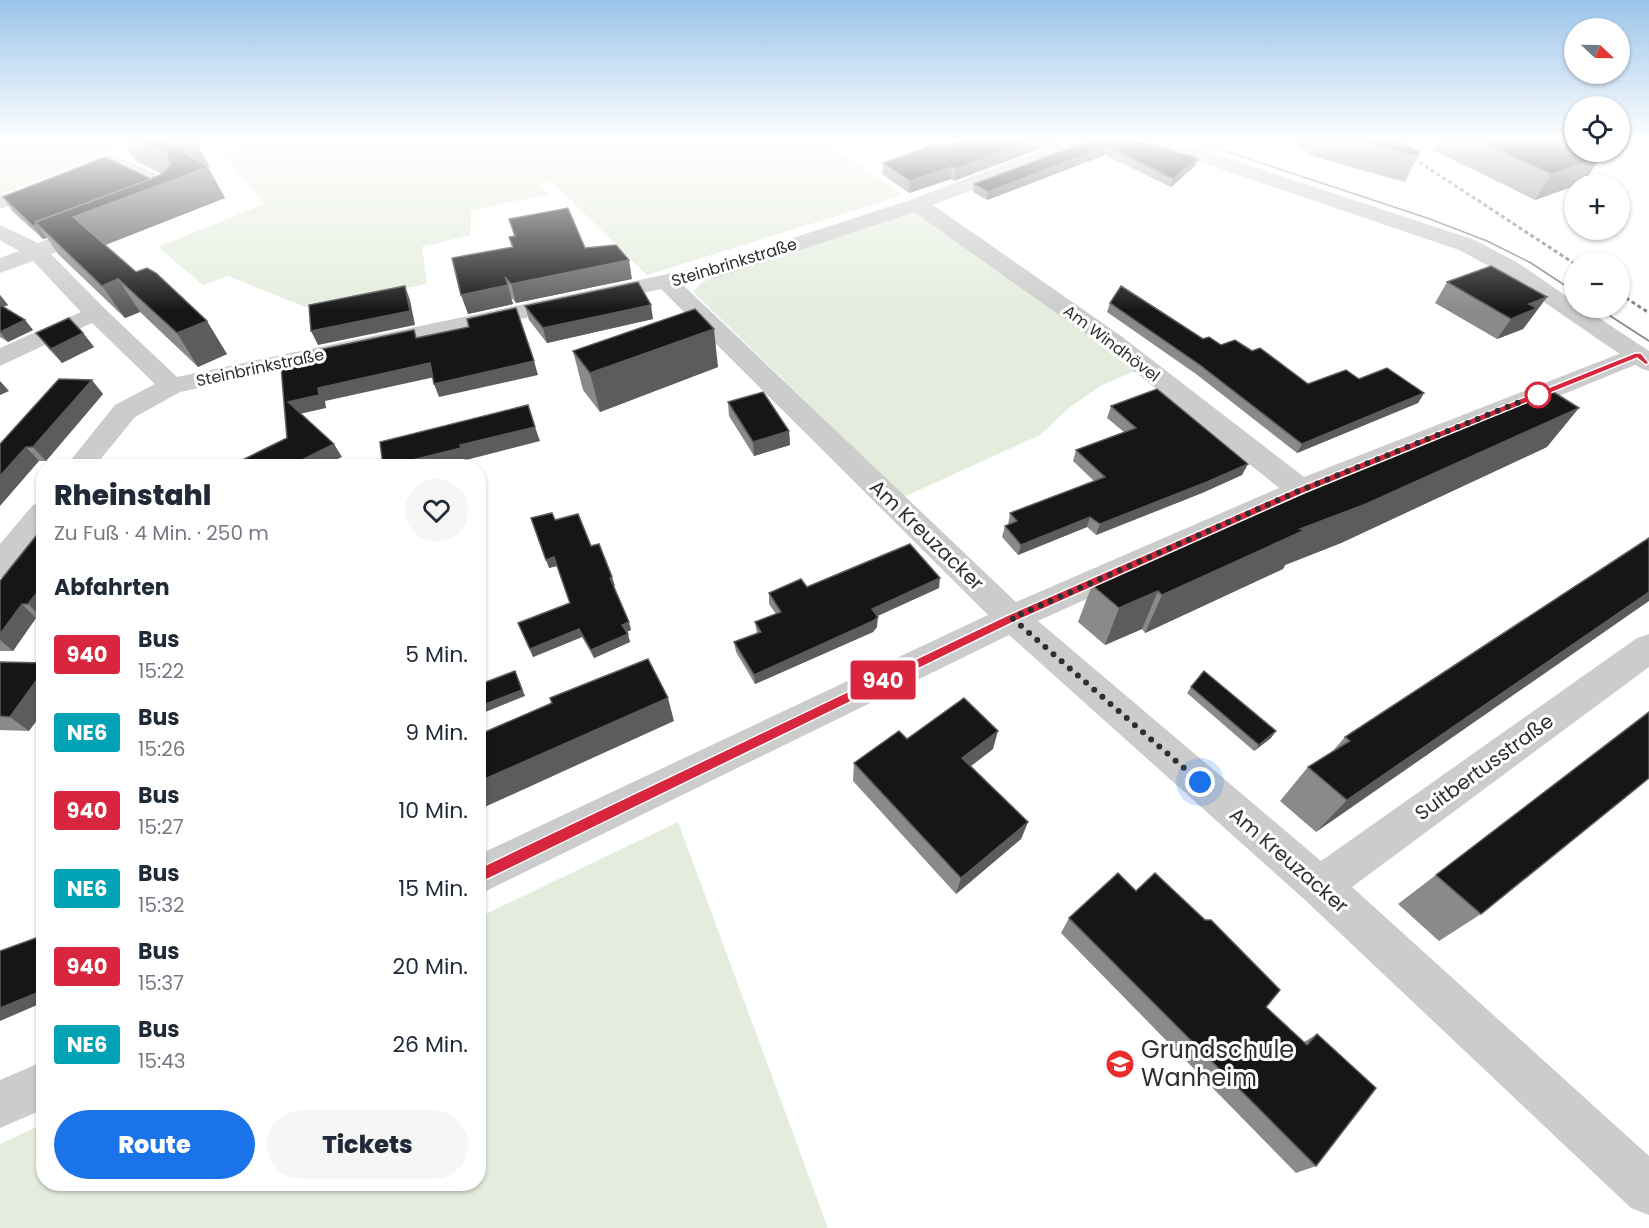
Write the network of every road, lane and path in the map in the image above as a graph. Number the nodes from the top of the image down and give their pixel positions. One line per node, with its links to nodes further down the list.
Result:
1 (18, 196): 5 (street)
2 (174, 196): 7 (street)
3 (937, 196): 6 (street, Steinbrinkstraße)
4 (1322, 196): 15 (street)
5 (0, 203)
6 (917, 204): 12 (street, Steinbrinkstraße); 18 (street, Am Windhövel)
7 (147, 209)
8 (114, 222): 10 (street)
9 (0, 231): 10 (street)
10 (36, 251): 11 (street); 13 (street)
11 (0, 266)
12 (667, 282): 16 (street, Steinbrinkstraße); 21 (street, Am Kreuzacker)
13 (95, 313): 14 (street); 16 (street)
14 (0, 358)
15 (1643, 359): 18 (street)
16 (172, 386): 17 (street, Steinbrinkstraße)
17 (86, 459)
18 (1301, 490): 21 (street)
19 (36, 522): 20 (street)
20 (0, 566)
21 (1012, 618): 23 (street); 24 (street, Am Kreuzacker)
22 (1649, 648): 24 (street, Suitbertusstraße)
23 (486, 872)
24 (1320, 886): 27 (street, Am Kreuzacker)
25 (36, 1088): 26 (street)
26 (0, 1104)
27 (1649, 1190)

